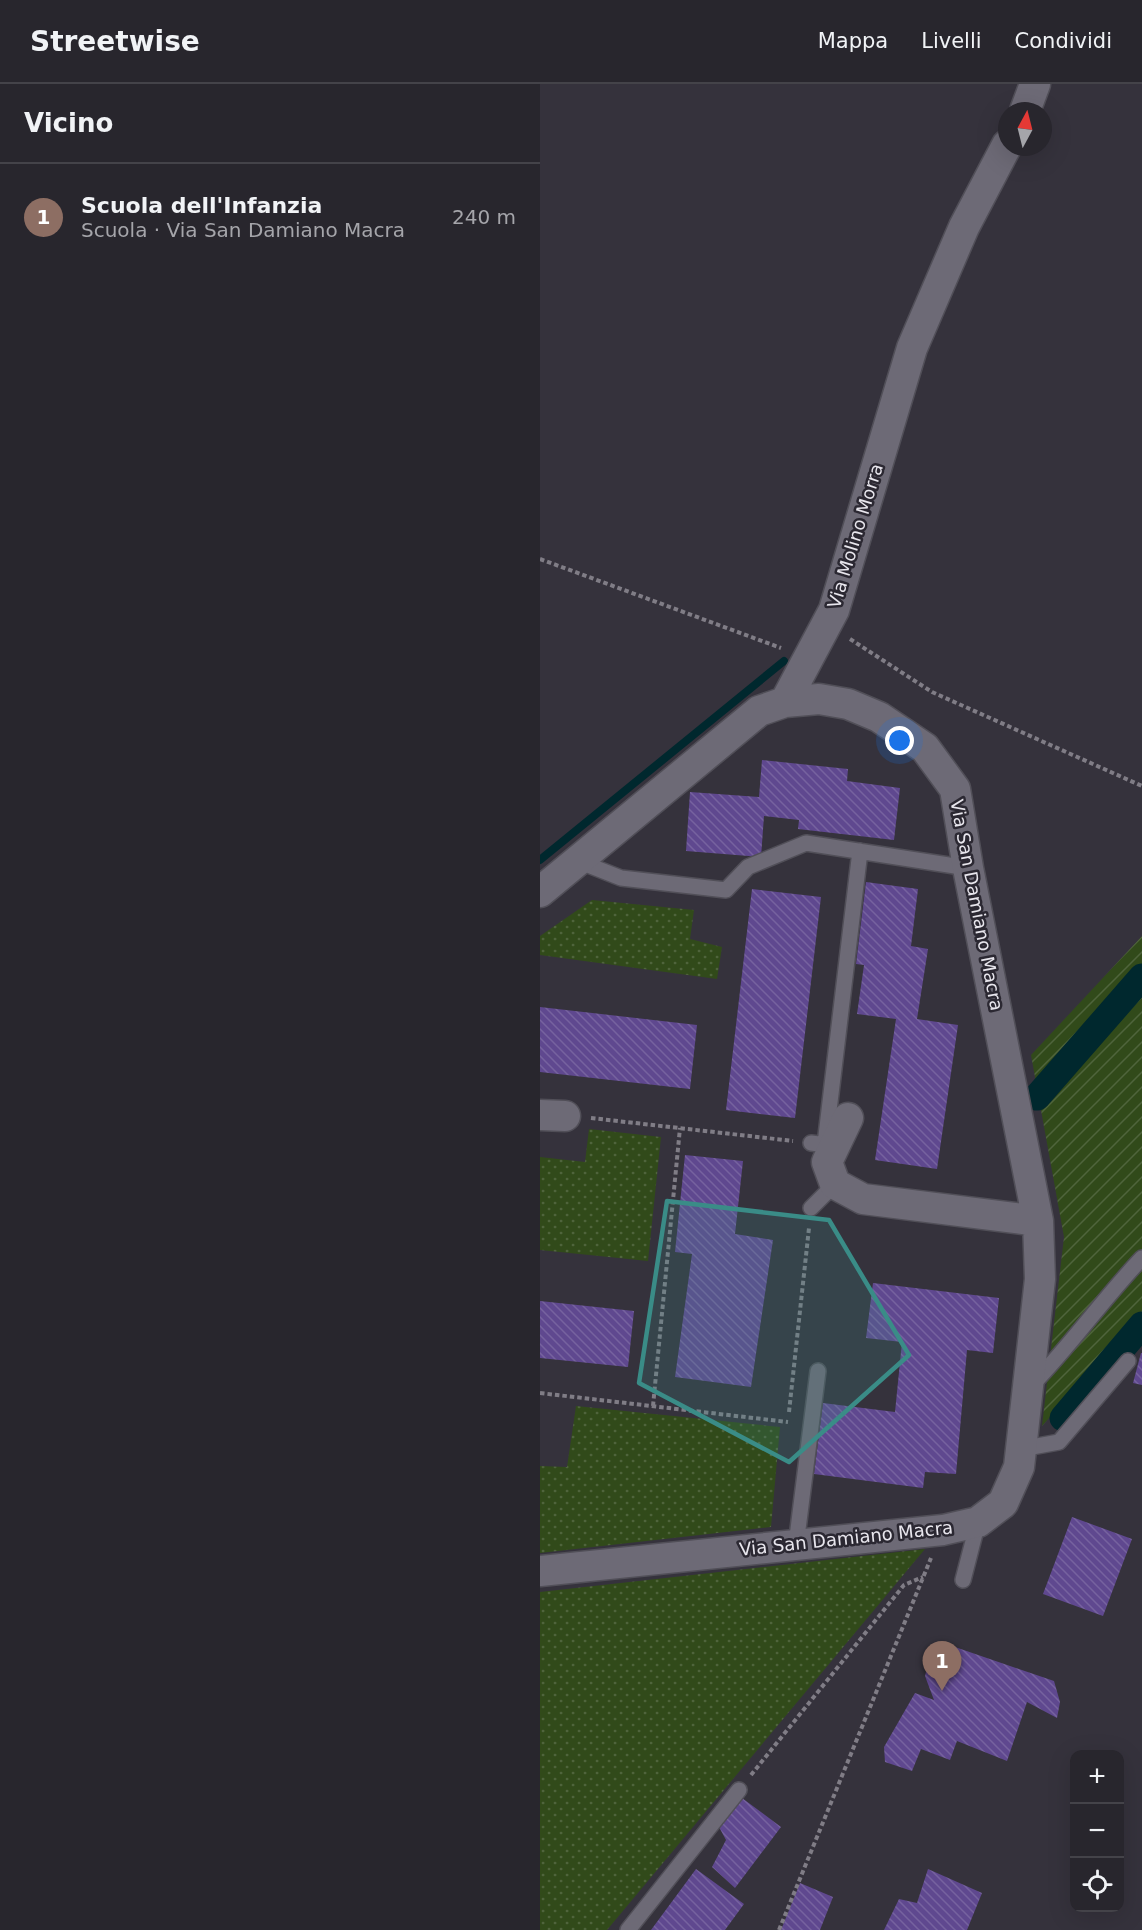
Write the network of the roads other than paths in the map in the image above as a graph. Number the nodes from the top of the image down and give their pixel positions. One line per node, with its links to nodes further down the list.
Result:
1 (1035, 84): 2 (street)
2 (1028, 102)
3 (1001, 156): 4 (street, Via Molino Morra)
4 (784, 702): 6 (street); 7 (street, Via San Damiano Macra)
5 (860, 851): 6 (lane); 7 (lane); 10 (lane)
6 (578, 861): 8 (street)
7 (968, 868): 13 (street, Via San Damiano Macra)
8 (540, 892)
9 (848, 1118): 10 (street)
10 (824, 1144): 11 (street)
11 (835, 1184): 12 (lane); 13 (street)
12 (811, 1208)
13 (1038, 1221): 17 (street, Via San Damiano Macra)
14 (1142, 1258): 17 (lane)
15 (1128, 1361): 18 (lane)
16 (818, 1371): 20 (lane)
17 (1027, 1389): 18 (street, Via San Damiano Macra)
18 (1021, 1449): 19 (street, Via San Damiano Macra)
19 (978, 1522): 20 (street, Via San Damiano Macra); 22 (lane)
20 (795, 1545): 21 (street, Via San Damiano Macra)
21 (540, 1571)
22 (963, 1580)
23 (739, 1790): 24 (lane)
24 (628, 1930)

